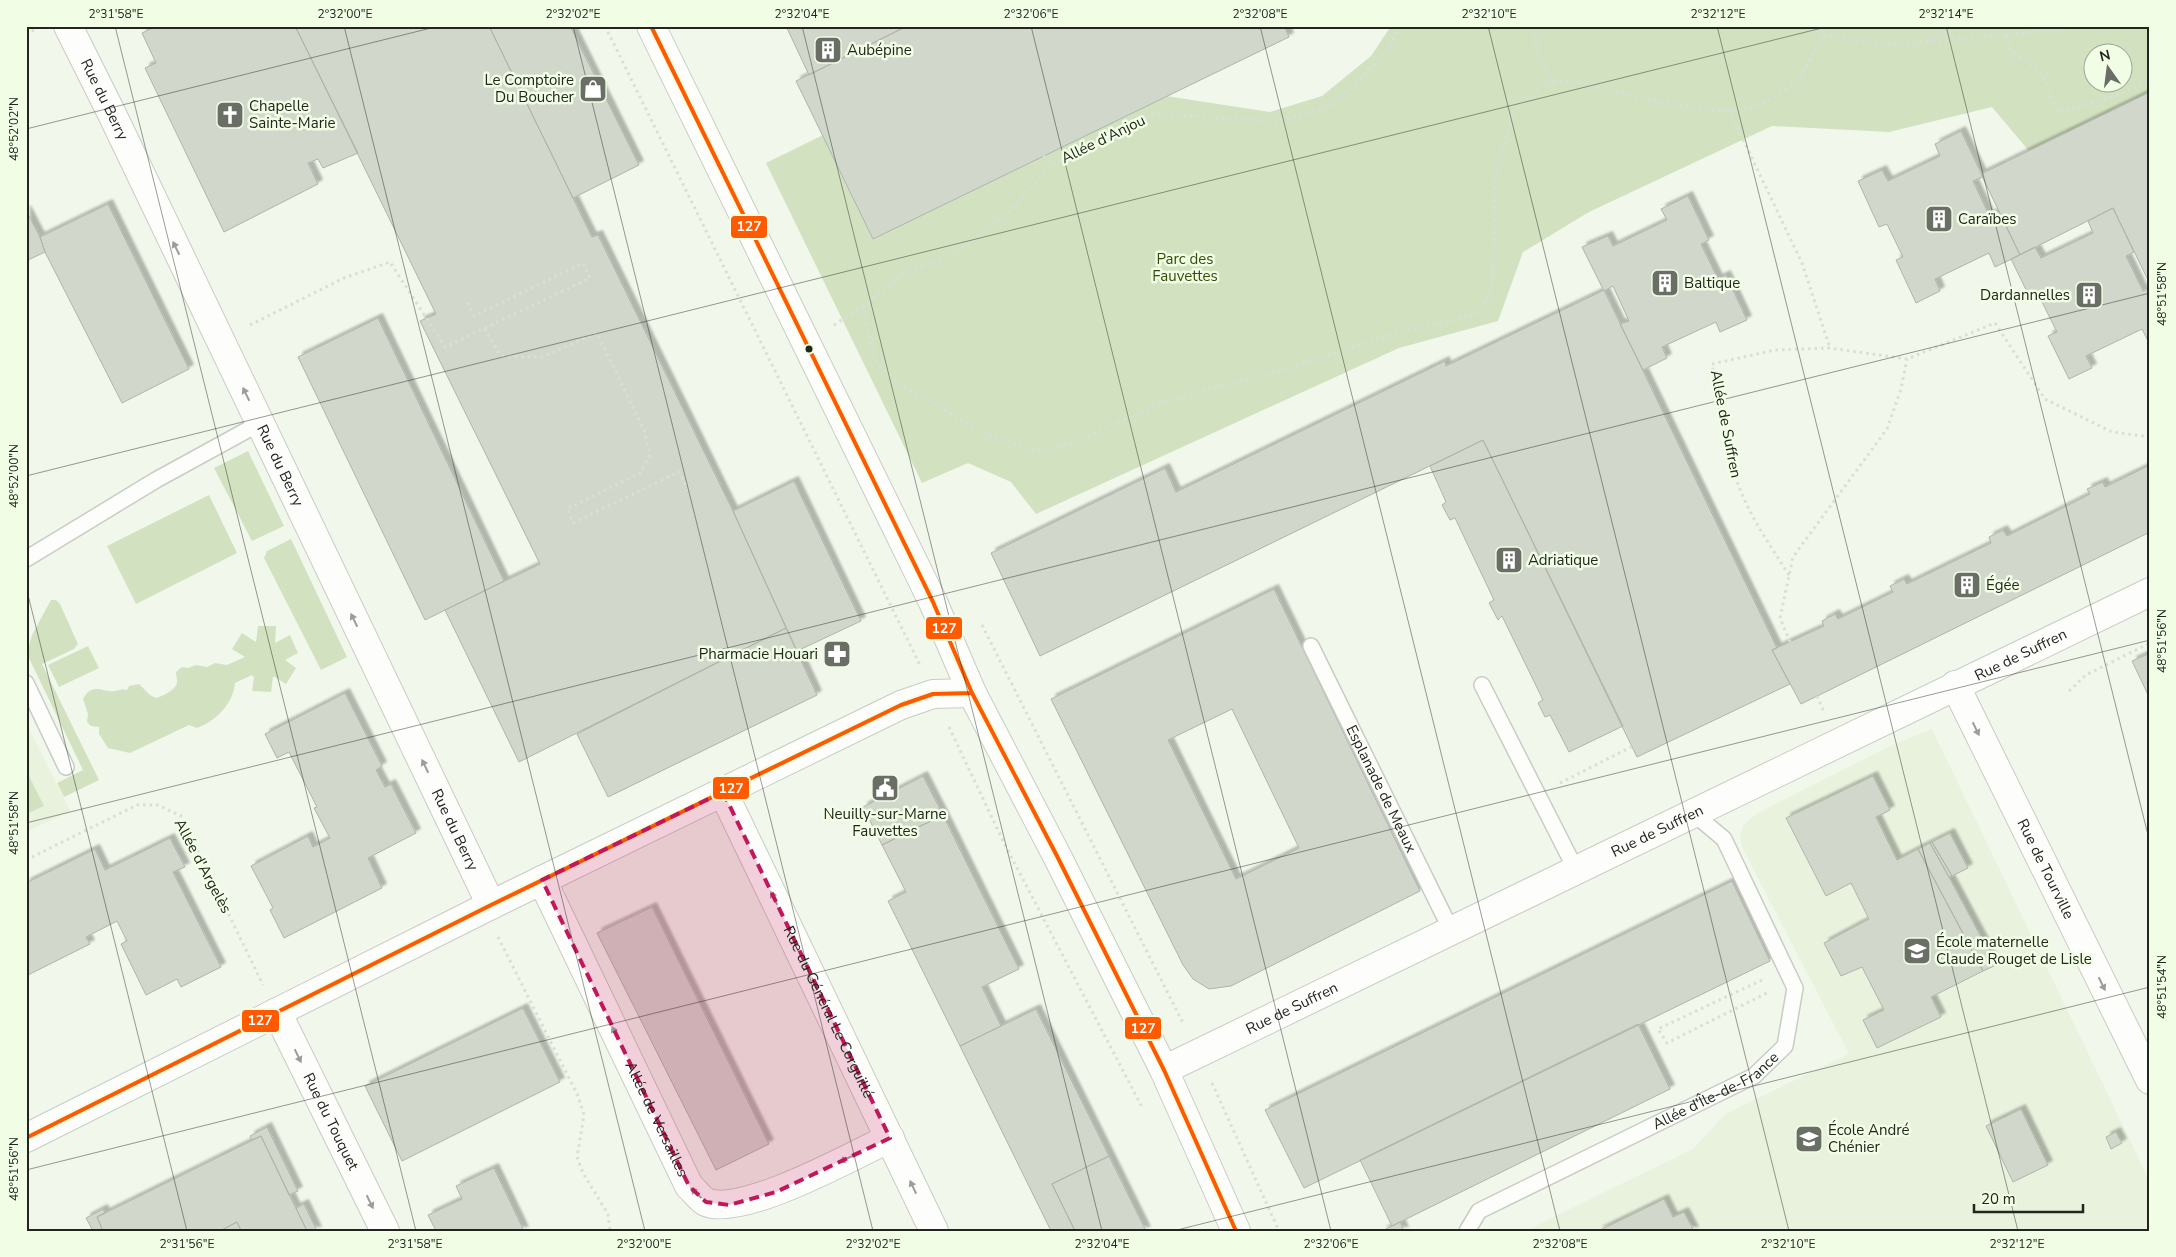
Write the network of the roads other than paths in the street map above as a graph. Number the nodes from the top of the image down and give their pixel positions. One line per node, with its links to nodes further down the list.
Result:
1 (68, 26): 3 (street, Rue du Berry, one-way to 1)
2 (656, 28): 10 (street)
3 (260, 423): 4 (lane); 16 (street, Rue du Berry, one-way to 3)
4 (26, 559)
5 (2150, 592): 9 (street, Rue de Suffren)
6 (1311, 646): 17 (lane, Esplanade de Meaux)
7 (26, 683): 11 (lane)
8 (1482, 685): 14 (lane)
9 (1955, 685): 13 (street, Rue de Suffren); 20 (street, Rue de Tourville, one-way to 20)
10 (972, 692): 12 (street); 19 (street)
11 (66, 767)
12 (723, 792): 15 (street); 22 (street, Rue du Général Le Corguillé, one-way to 12)
13 (1693, 812): 14 (street, Rue de Suffren); 26 (lane, Allée d'Île-de-France)
14 (1576, 870): 17 (street, Rue de Suffren)
15 (542, 880): 16 (street); 22 (street, Allée de Versailles, one-way to 15)
16 (491, 905): 18 (street)
17 (1451, 930): 19 (street, Rue de Suffren)
18 (277, 1012): 21 (street); 23 (street, Rue du Touquet, one-way to 23)
19 (1164, 1070): 25 (street)
20 (2150, 1080)
21 (26, 1138)
22 (890, 1138): 24 (street, Rue du Général Le Corguillé, one-way to 22)
23 (385, 1231)
24 (934, 1231)
25 (1236, 1231)
26 (1467, 1231)

